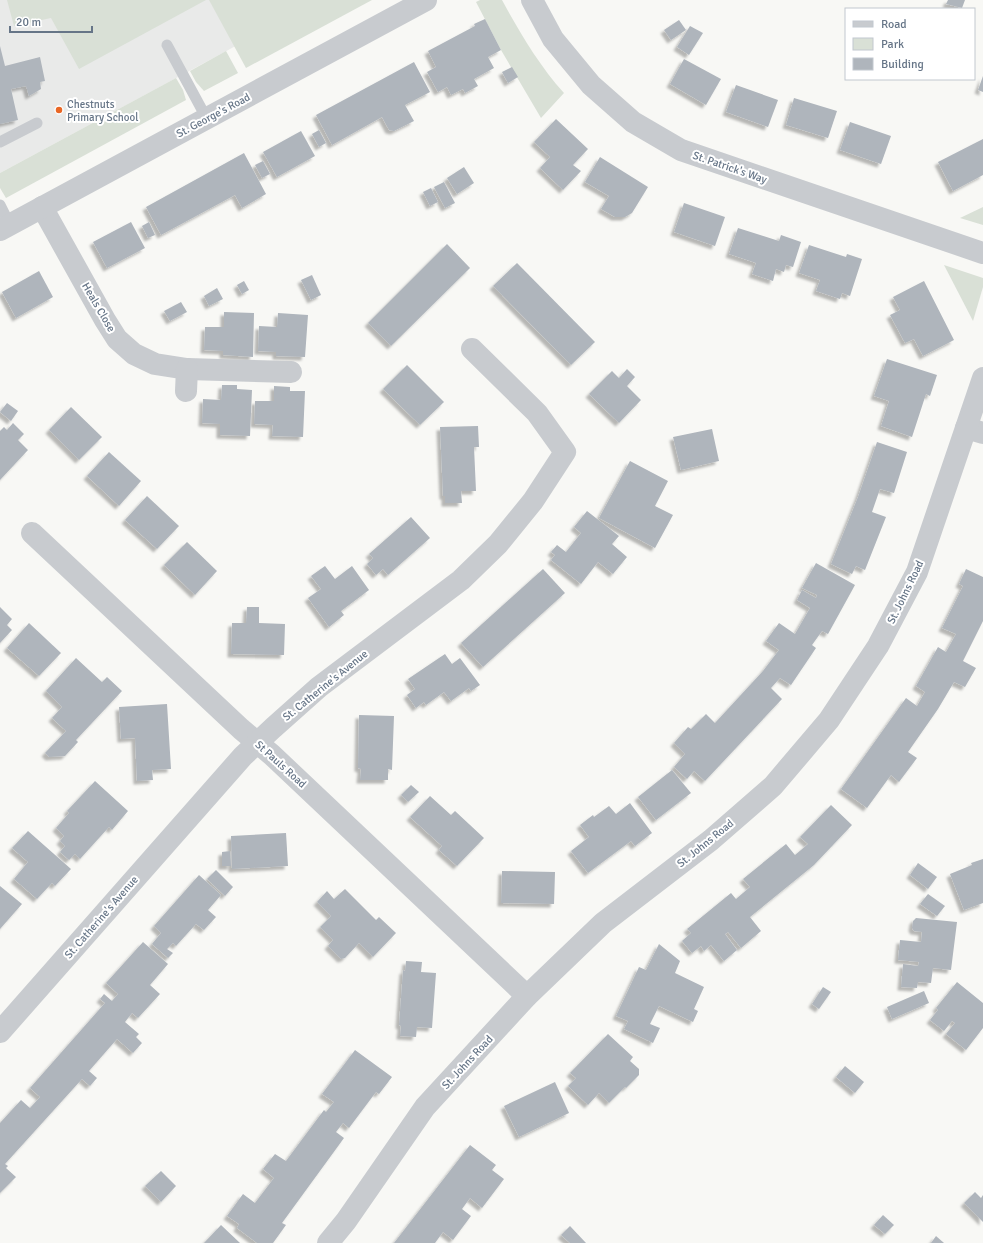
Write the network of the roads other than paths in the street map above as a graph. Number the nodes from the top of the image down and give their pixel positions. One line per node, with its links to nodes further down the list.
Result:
1 (426, 0): 4 (street, St. George's Road)
2 (532, 0): 10 (street, St. Patrick's Way)
3 (166, 44): 4 (lane)
4 (207, 119): 8 (street, St. George's Road)
5 (37, 123): 6 (lane)
6 (0, 142)
7 (0, 206): 9 (lane)
8 (42, 207): 9 (street, St. George's Road); 12 (street, Heals Close)
9 (5, 227)
10 (983, 253)
11 (472, 349): 18 (street, St. Catherine's Avenue)
12 (187, 369): 13 (street, Heals Close); 15 (street)
13 (292, 372)
14 (983, 378): 16 (street, St. Johns Road)
15 (186, 392)
16 (974, 430): 19 (street, St. Johns Road)
17 (32, 534): 18 (street, St Pauls Road)
18 (257, 742): 19 (street, St Pauls Road); 20 (street, St. Catherine's Avenue)
19 (527, 996): 21 (street, St. Johns Road)
20 (0, 1032)
21 (328, 1243)

